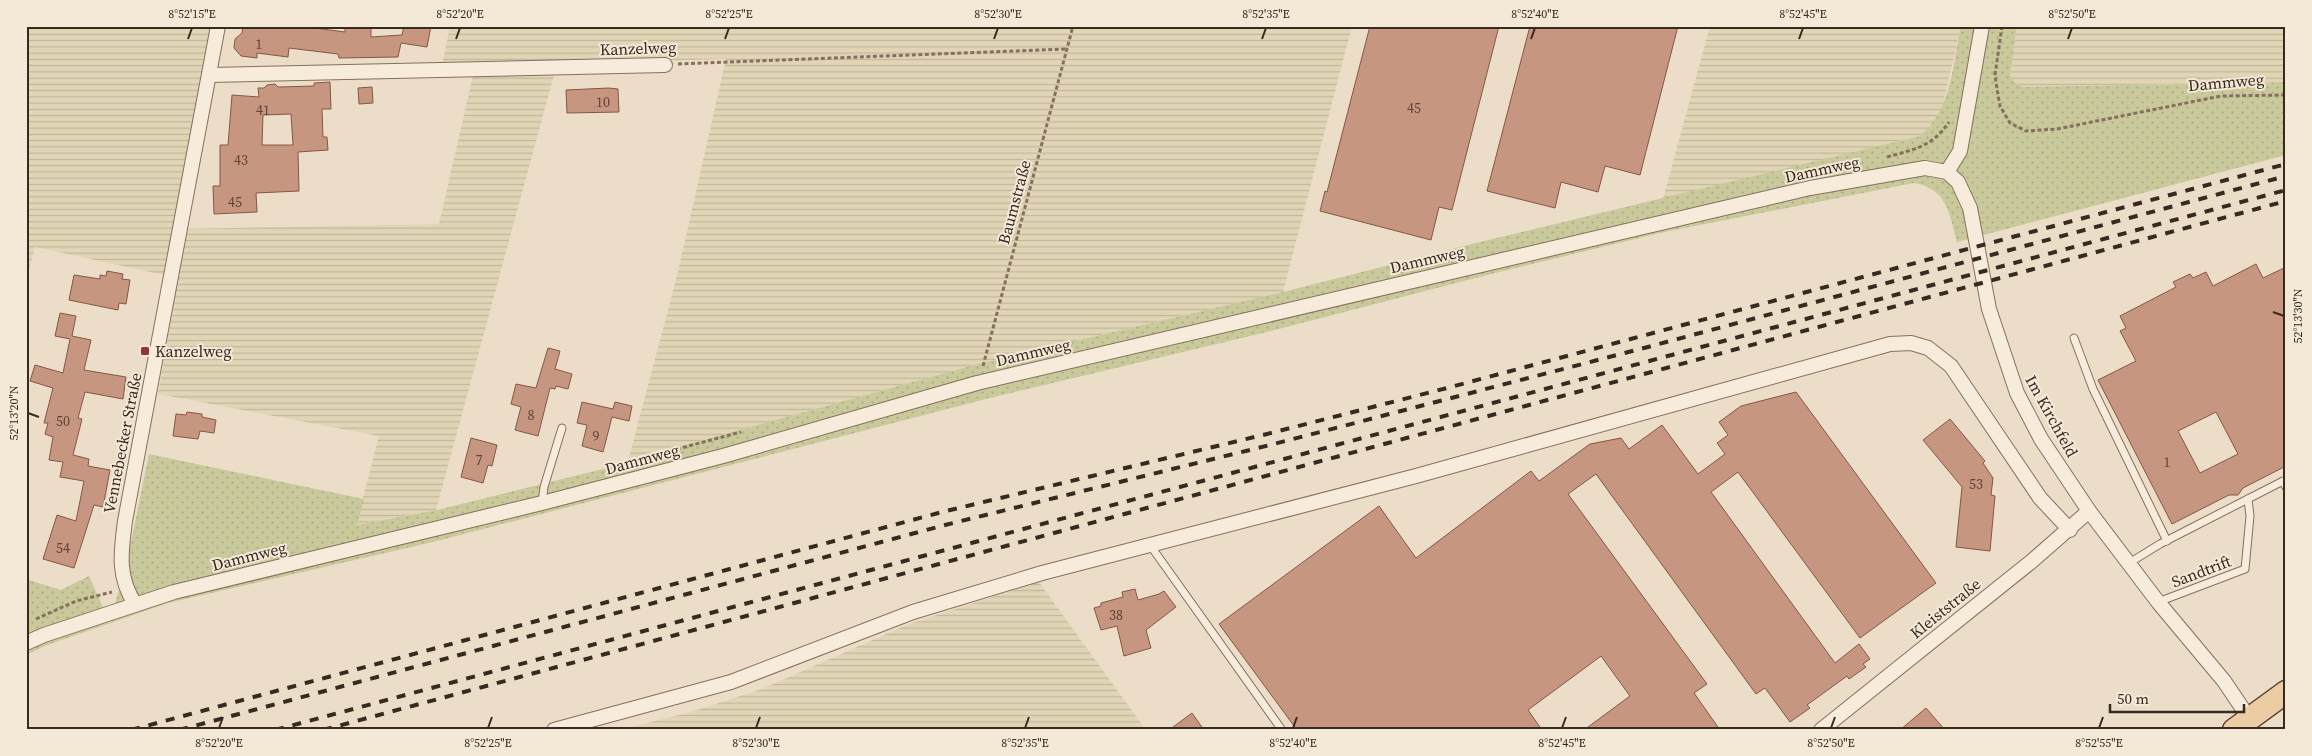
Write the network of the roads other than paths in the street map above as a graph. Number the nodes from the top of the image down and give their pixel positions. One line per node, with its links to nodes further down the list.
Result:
1 (218, 26): 4 (street, Vennebecker Straße)
2 (1982, 26): 5 (street)
3 (665, 65): 4 (street, Kanzelweg)
4 (209, 75): 17 (street, Vennebecker Straße)
5 (1947, 172): 10 (street, Dammweg); 11 (street, Im Kirchfeld)
6 (2074, 338): 13 (lane)
7 (562, 428): 10 (lane)
8 (2286, 488): 9 (lane)
9 (2248, 499): 13 (lane); 16 (lane, Sandtrift)
10 (542, 503): 17 (street, Dammweg)
11 (2089, 511): 12 (street, Kleiststraße); 15 (street, Im Kirchfeld)
12 (2070, 530): 14 (street); 23 (street, Kleiststraße)
13 (2167, 540): 15 (lane)
14 (1149, 544): 21 (street); 22 (lane)
15 (2129, 562): 16 (street, Im Kirchfeld)
16 (2158, 602): 20 (street, Im Kirchfeld)
17 (135, 604): 18 (street)
18 (26, 643)
19 (2286, 692): 20 (main road)
20 (2242, 724)
21 (554, 730)
22 (1282, 730)
23 (1821, 730)

